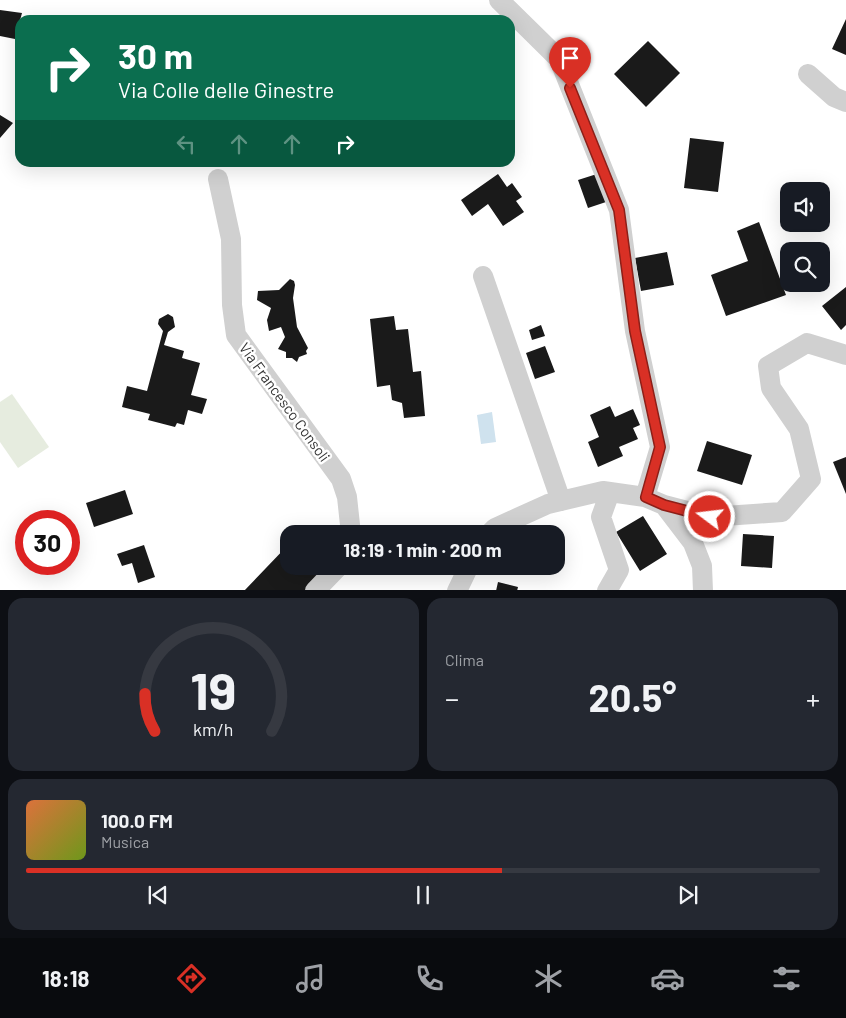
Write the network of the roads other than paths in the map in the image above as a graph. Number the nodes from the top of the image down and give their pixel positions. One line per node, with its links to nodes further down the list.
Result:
1 (499, 0): 2 (street)
2 (514, 15)
3 (515, 16): 10 (street)
4 (808, 74): 5 (street)
5 (846, 102)
6 (218, 179): 13 (street, Via Francesco Consoli)
7 (483, 276): 11 (street)
8 (846, 355): 12 (street)
9 (610, 492): 10 (street); 11 (street); 19 (street)
10 (646, 497): 12 (street)
11 (561, 501): 14 (street)
12 (664, 505): 20 (street)
13 (351, 525)
14 (502, 525)
15 (330, 575): 17 (street)
16 (464, 575): 18 (street)
17 (315, 590)
18 (457, 590)
19 (608, 590)
20 (703, 590)

